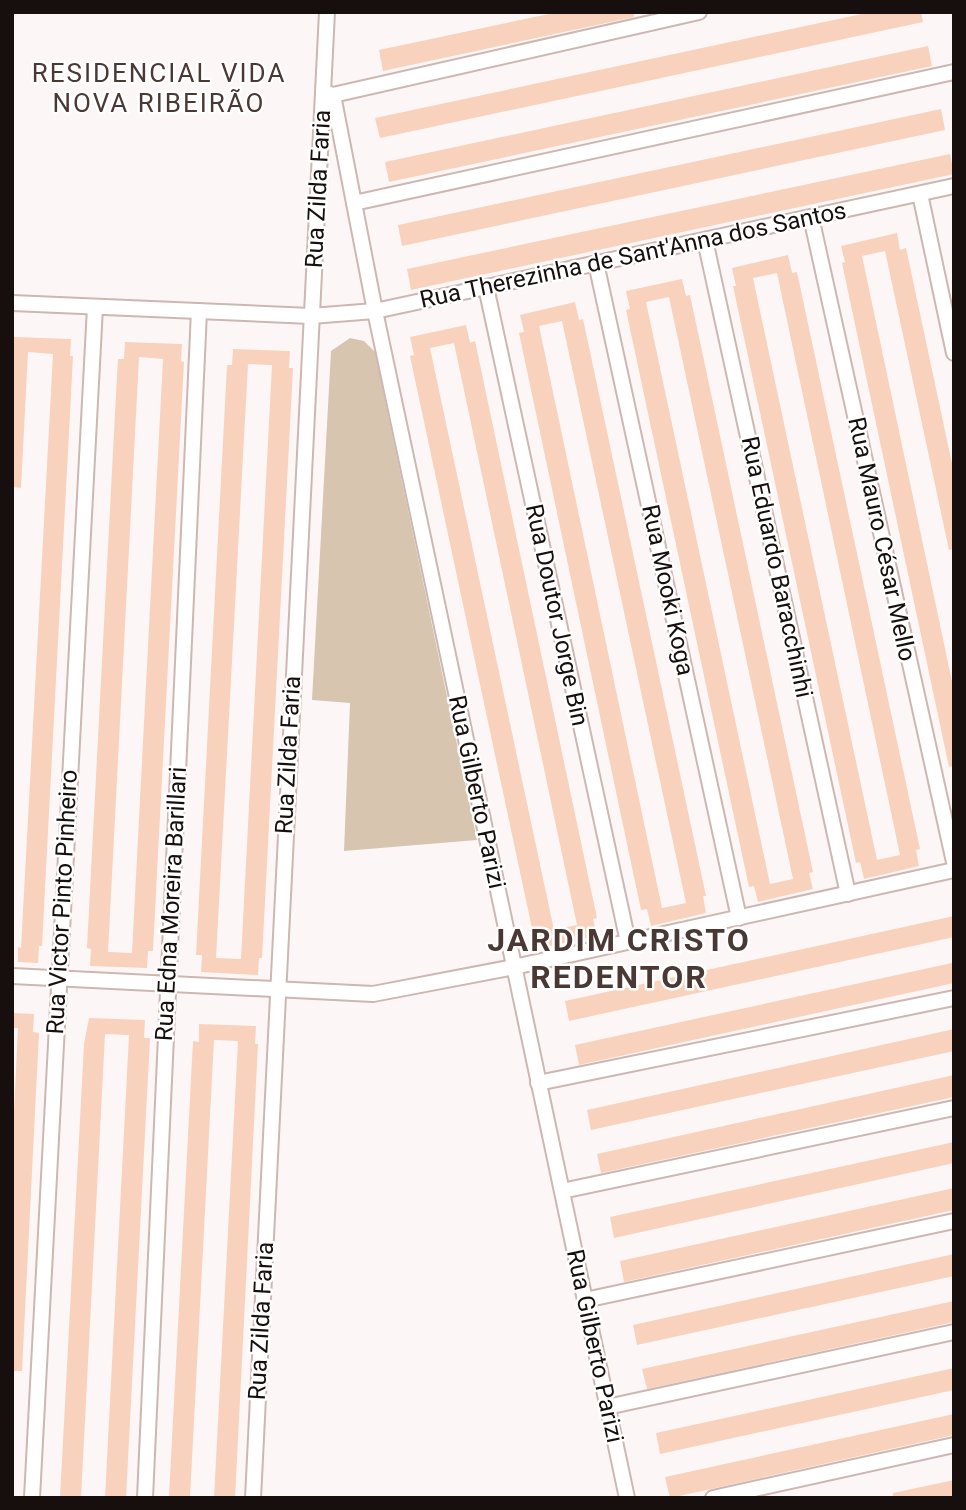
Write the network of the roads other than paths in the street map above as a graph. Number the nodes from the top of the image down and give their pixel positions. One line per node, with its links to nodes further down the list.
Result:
1 (327, 12): 4 (street, Rua Zilda Faria)
2 (699, 12): 4 (street)
3 (954, 72): 7 (street)
4 (328, 93): 7 (street, Rua Gilberto Parizi); 16 (street, Rua Zilda Faria)
5 (954, 186): 6 (street, Rua Therezinha de Sant'Anna dos Santos)
6 (920, 194): 8 (street, Rua Therezinha de Sant'Anna dos Santos); 17 (street)
7 (354, 202): 15 (street, Rua Gilberto Parizi)
8 (811, 217): 9 (street, Rua Therezinha de Sant'Anna dos Santos); 18 (street, Rua Mauro César Mello)
9 (705, 240): 10 (street, Rua Therezinha de Sant'Anna dos Santos); 20 (street, Rua Eduardo Baracchinhi)
10 (596, 263): 11 (street, Rua Therezinha de Sant'Anna dos Santos); 21 (street, Rua Mooki Koga)
11 (486, 287): 15 (street, Rua Therezinha de Sant'Anna dos Santos); 22 (street, Rua Doutor Jorge Bin)
12 (12, 303): 13 (street, Rua Therezinha de Sant'Anna dos Santos)
13 (95, 307): 14 (street, Rua Therezinha de Sant'Anna dos Santos); 25 (street, Rua Victor Pinto Pinheiro)
14 (199, 311): 16 (street, Rua Therezinha de Sant'Anna dos Santos); 26 (street, Rua Edna Moreira Barillari)
15 (375, 311): 16 (street, Rua Therezinha de Sant'Anna dos Santos); 23 (street, Rua Gilberto Parizi)
16 (311, 316): 27 (street, Rua Zilda Faria)
17 (954, 353)
18 (954, 862)
19 (954, 870): 20 (street)
20 (848, 894): 21 (street)
21 (739, 918): 22 (street)
22 (628, 942): 23 (street)
23 (514, 967): 27 (street); 29 (street, Rua Gilberto Parizi)
24 (12, 976): 25 (street)
25 (58, 978): 26 (street); 37 (street, Rua Victor Pinto Pinheiro)
26 (167, 984): 27 (street); 38 (street, Rua Edna Moreira Barillari)
27 (276, 989): 39 (street, Rua Zilda Faria)
28 (954, 998): 29 (street)
29 (538, 1083): 31 (street, Rua Gilberto Parizi)
30 (954, 1108): 31 (street)
31 (562, 1191): 33 (street, Rua Gilberto Parizi)
32 (954, 1221): 33 (street)
33 (584, 1300): 35 (street, Rua Gilberto Parizi)
34 (954, 1332): 35 (street)
35 (607, 1407): 40 (street, Rua Gilberto Parizi)
36 (954, 1445): 41 (street)
37 (32, 1498)
38 (145, 1498)
39 (253, 1498)
40 (627, 1498)
41 (713, 1498)

